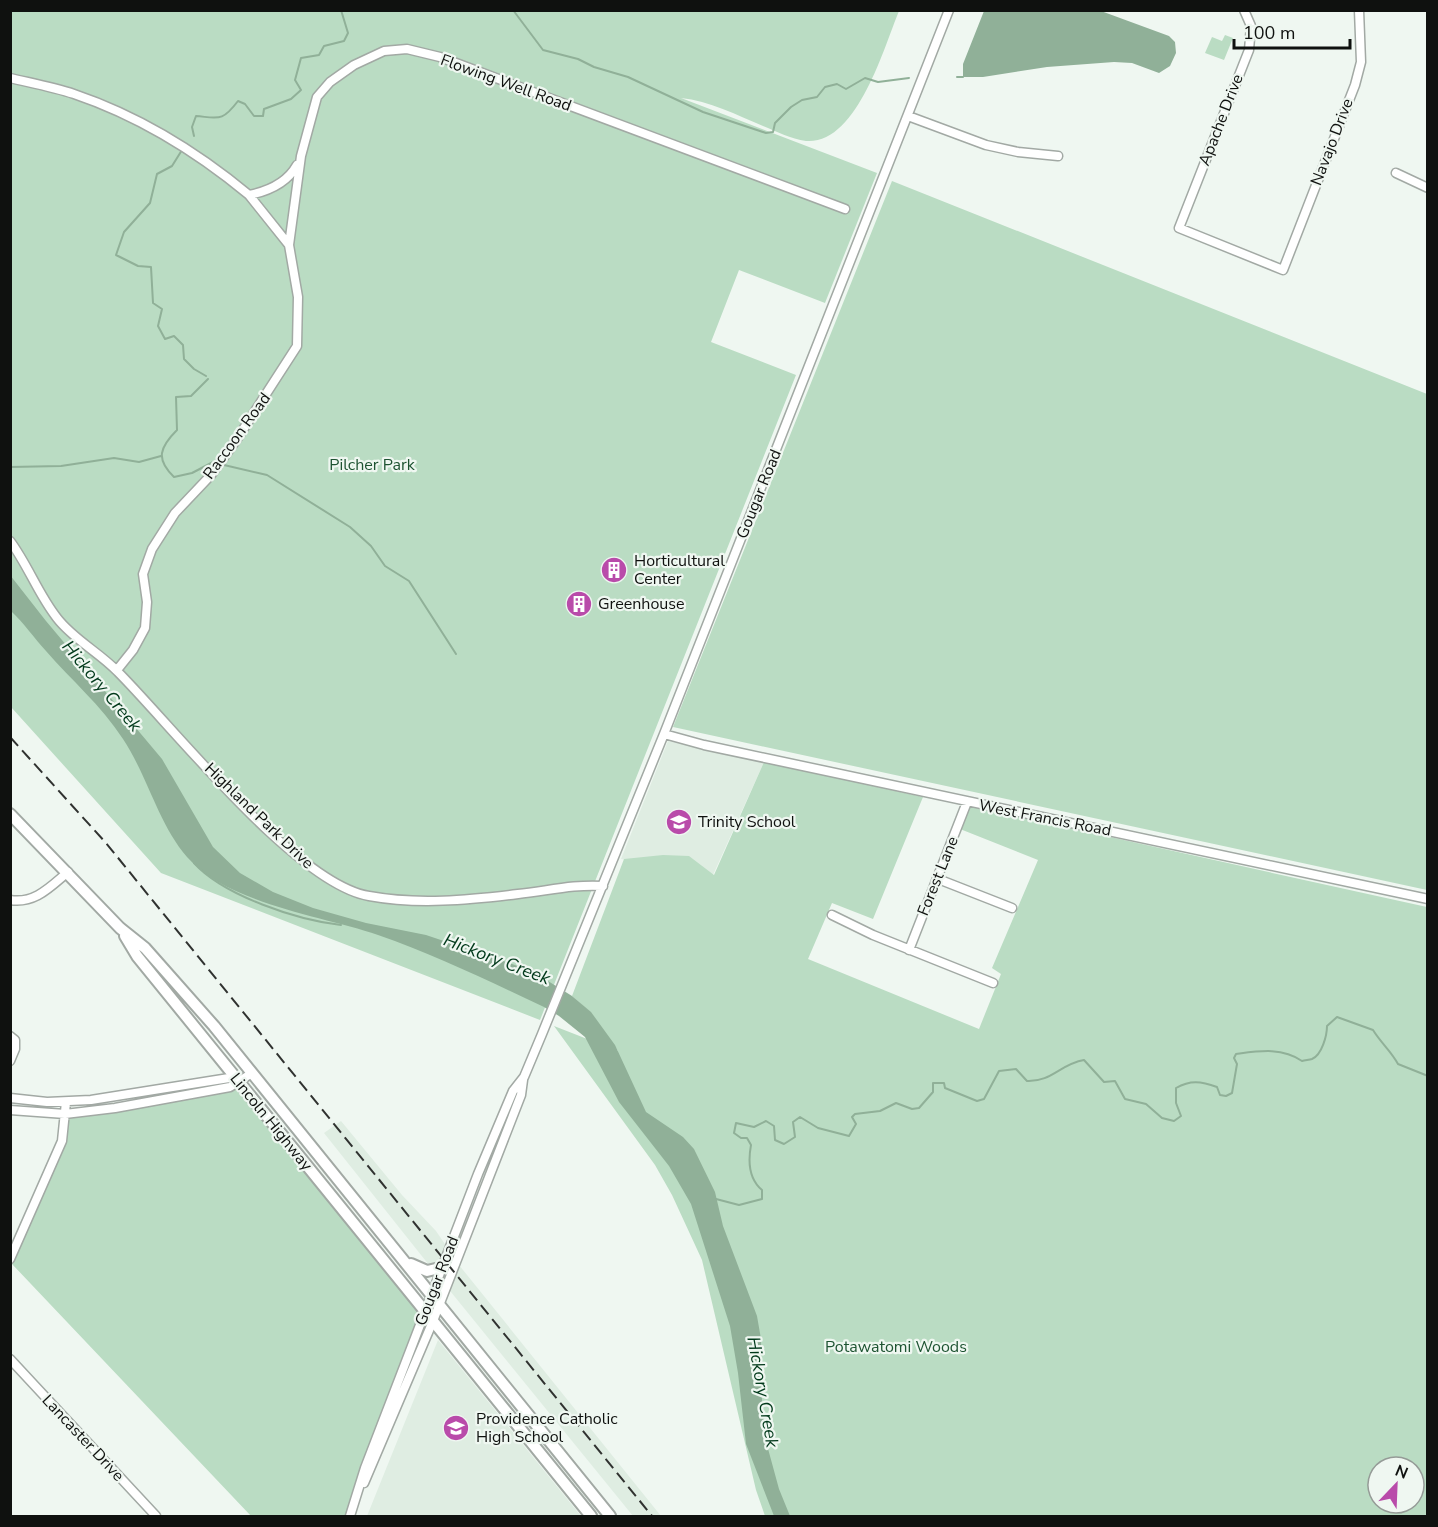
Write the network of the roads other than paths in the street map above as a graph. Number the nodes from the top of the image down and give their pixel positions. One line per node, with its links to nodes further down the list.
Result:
1 (949, 10): 5 (street, Gougar Road)
2 (1244, 10): 13 (street, Apache Drive)
3 (1359, 10): 13 (street, Navajo Drive)
4 (10, 78): 10 (street, Raccoon Road)
5 (908, 116): 7 (street); 16 (street, Gougar Road)
6 (301, 156): 10 (street); 11 (street, Flowing Well Road); 12 (street, Flowing Well Road)
7 (1058, 156)
8 (1396, 173): 9 (street)
9 (1428, 188)
10 (249, 195): 12 (street, Raccoon Road)
11 (845, 209)
12 (289, 246): 15 (street, Raccoon Road)
13 (1283, 270)
14 (10, 541): 15 (street, Highland Park Drive)
15 (117, 670): 21 (street, Highland Park Drive)
16 (664, 734): 17 (street, West Francis Road); 21 (street, Gougar Road)
17 (967, 802): 20 (street, Forest Lane); 22 (street, West Francis Road)
18 (10, 813): 19 (main road, Lincoln Highway)
19 (68, 872): 23 (street); 26 (main road, Lincoln Highway)
20 (938, 879): 24 (street); 27 (street, Forest Lane)
21 (603, 886): 32 (street, Gougar Road)
22 (1428, 899)
23 (10, 900)
24 (1012, 908)
25 (832, 915): 27 (street)
26 (120, 928): 31 (main road, Lincoln Highway); 33 (main road, Lincoln Highway)
27 (909, 950): 28 (street)
28 (993, 983)
29 (10, 1036): 30 (street)
30 (10, 1061)
31 (252, 1073): 33 (street); 39 (main road, Lincoln Highway)
32 (524, 1077): 40 (street, Gougar Road); 42 (street, Gougar Road)
33 (239, 1082): 35 (street); 37 (street); 43 (main road, Lincoln Highway)
34 (10, 1098): 35 (street)
35 (66, 1102): 37 (street)
36 (10, 1110): 37 (street)
37 (65, 1114): 38 (street)
38 (10, 1259)
39 (404, 1260): 40 (main road); 41 (main road, Lincoln Highway)
40 (444, 1267): 41 (street, Gougar Road)
41 (433, 1295): 42 (main road, Lincoln Highway); 43 (street, Gougar Road)
42 (440, 1304): 44 (street, Gougar Road); 50 (main road, Lincoln Highway)
43 (425, 1312): 44 (main road, Lincoln Highway); 46 (street, Gougar Road)
44 (433, 1321): 46 (street, Gougar Road); 49 (main road, Lincoln Highway)
45 (10, 1359): 47 (street, Lancaster Drive)
46 (360, 1489): 48 (street, Gougar Road)
47 (156, 1516)
48 (350, 1516)
49 (591, 1516)
50 (610, 1516)

